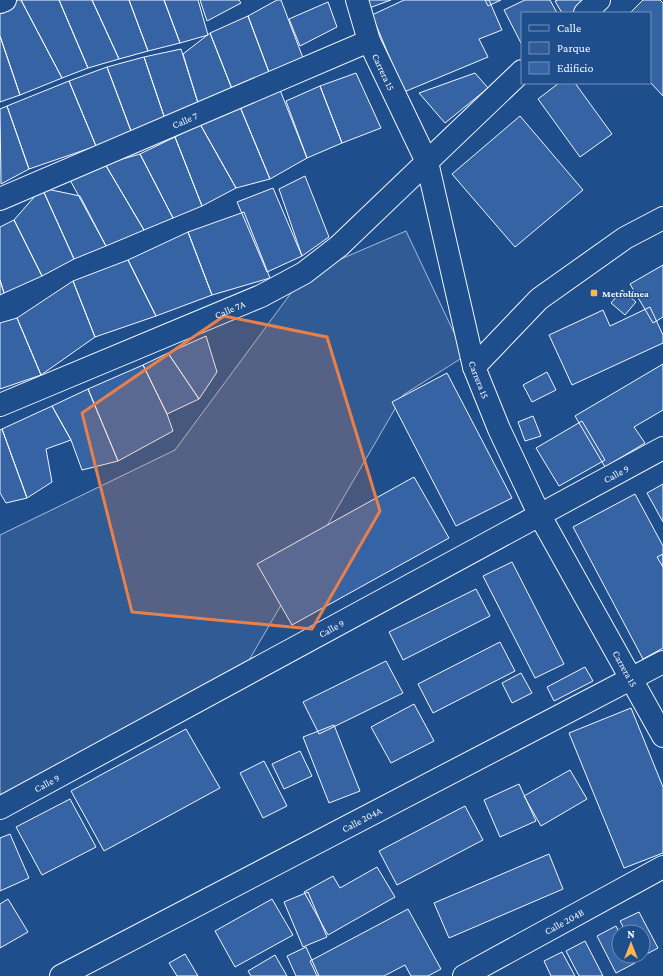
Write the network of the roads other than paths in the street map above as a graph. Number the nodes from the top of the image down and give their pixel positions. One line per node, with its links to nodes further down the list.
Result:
1 (6, 0): 4 (street)
2 (357, 0): 6 (street, Carrera 15)
3 (599, 0): 5 (street)
4 (0, 2)
5 (586, 12)
6 (369, 41): 8 (street, Carrera 15); 9 (street, Calle 7)
7 (521, 72): 8 (street)
8 (427, 162): 11 (street, Carrera 15); 12 (street, Calle 7A)
9 (0, 199)
10 (663, 218): 11 (street)
11 (474, 367): 14 (street, Carrera 15)
12 (0, 406)
13 (663, 448): 14 (street, Calle 9)
14 (539, 514): 16 (street, Carrera 15); 18 (street, Calle 9)
15 (663, 662): 16 (street, Calle 204A)
16 (632, 679): 17 (street, Carrera 15); 20 (street, Calle 204A)
17 (663, 736)
18 (0, 808)
19 (663, 867): 21 (street, Calle 204B)
20 (61, 976)
21 (464, 976)

